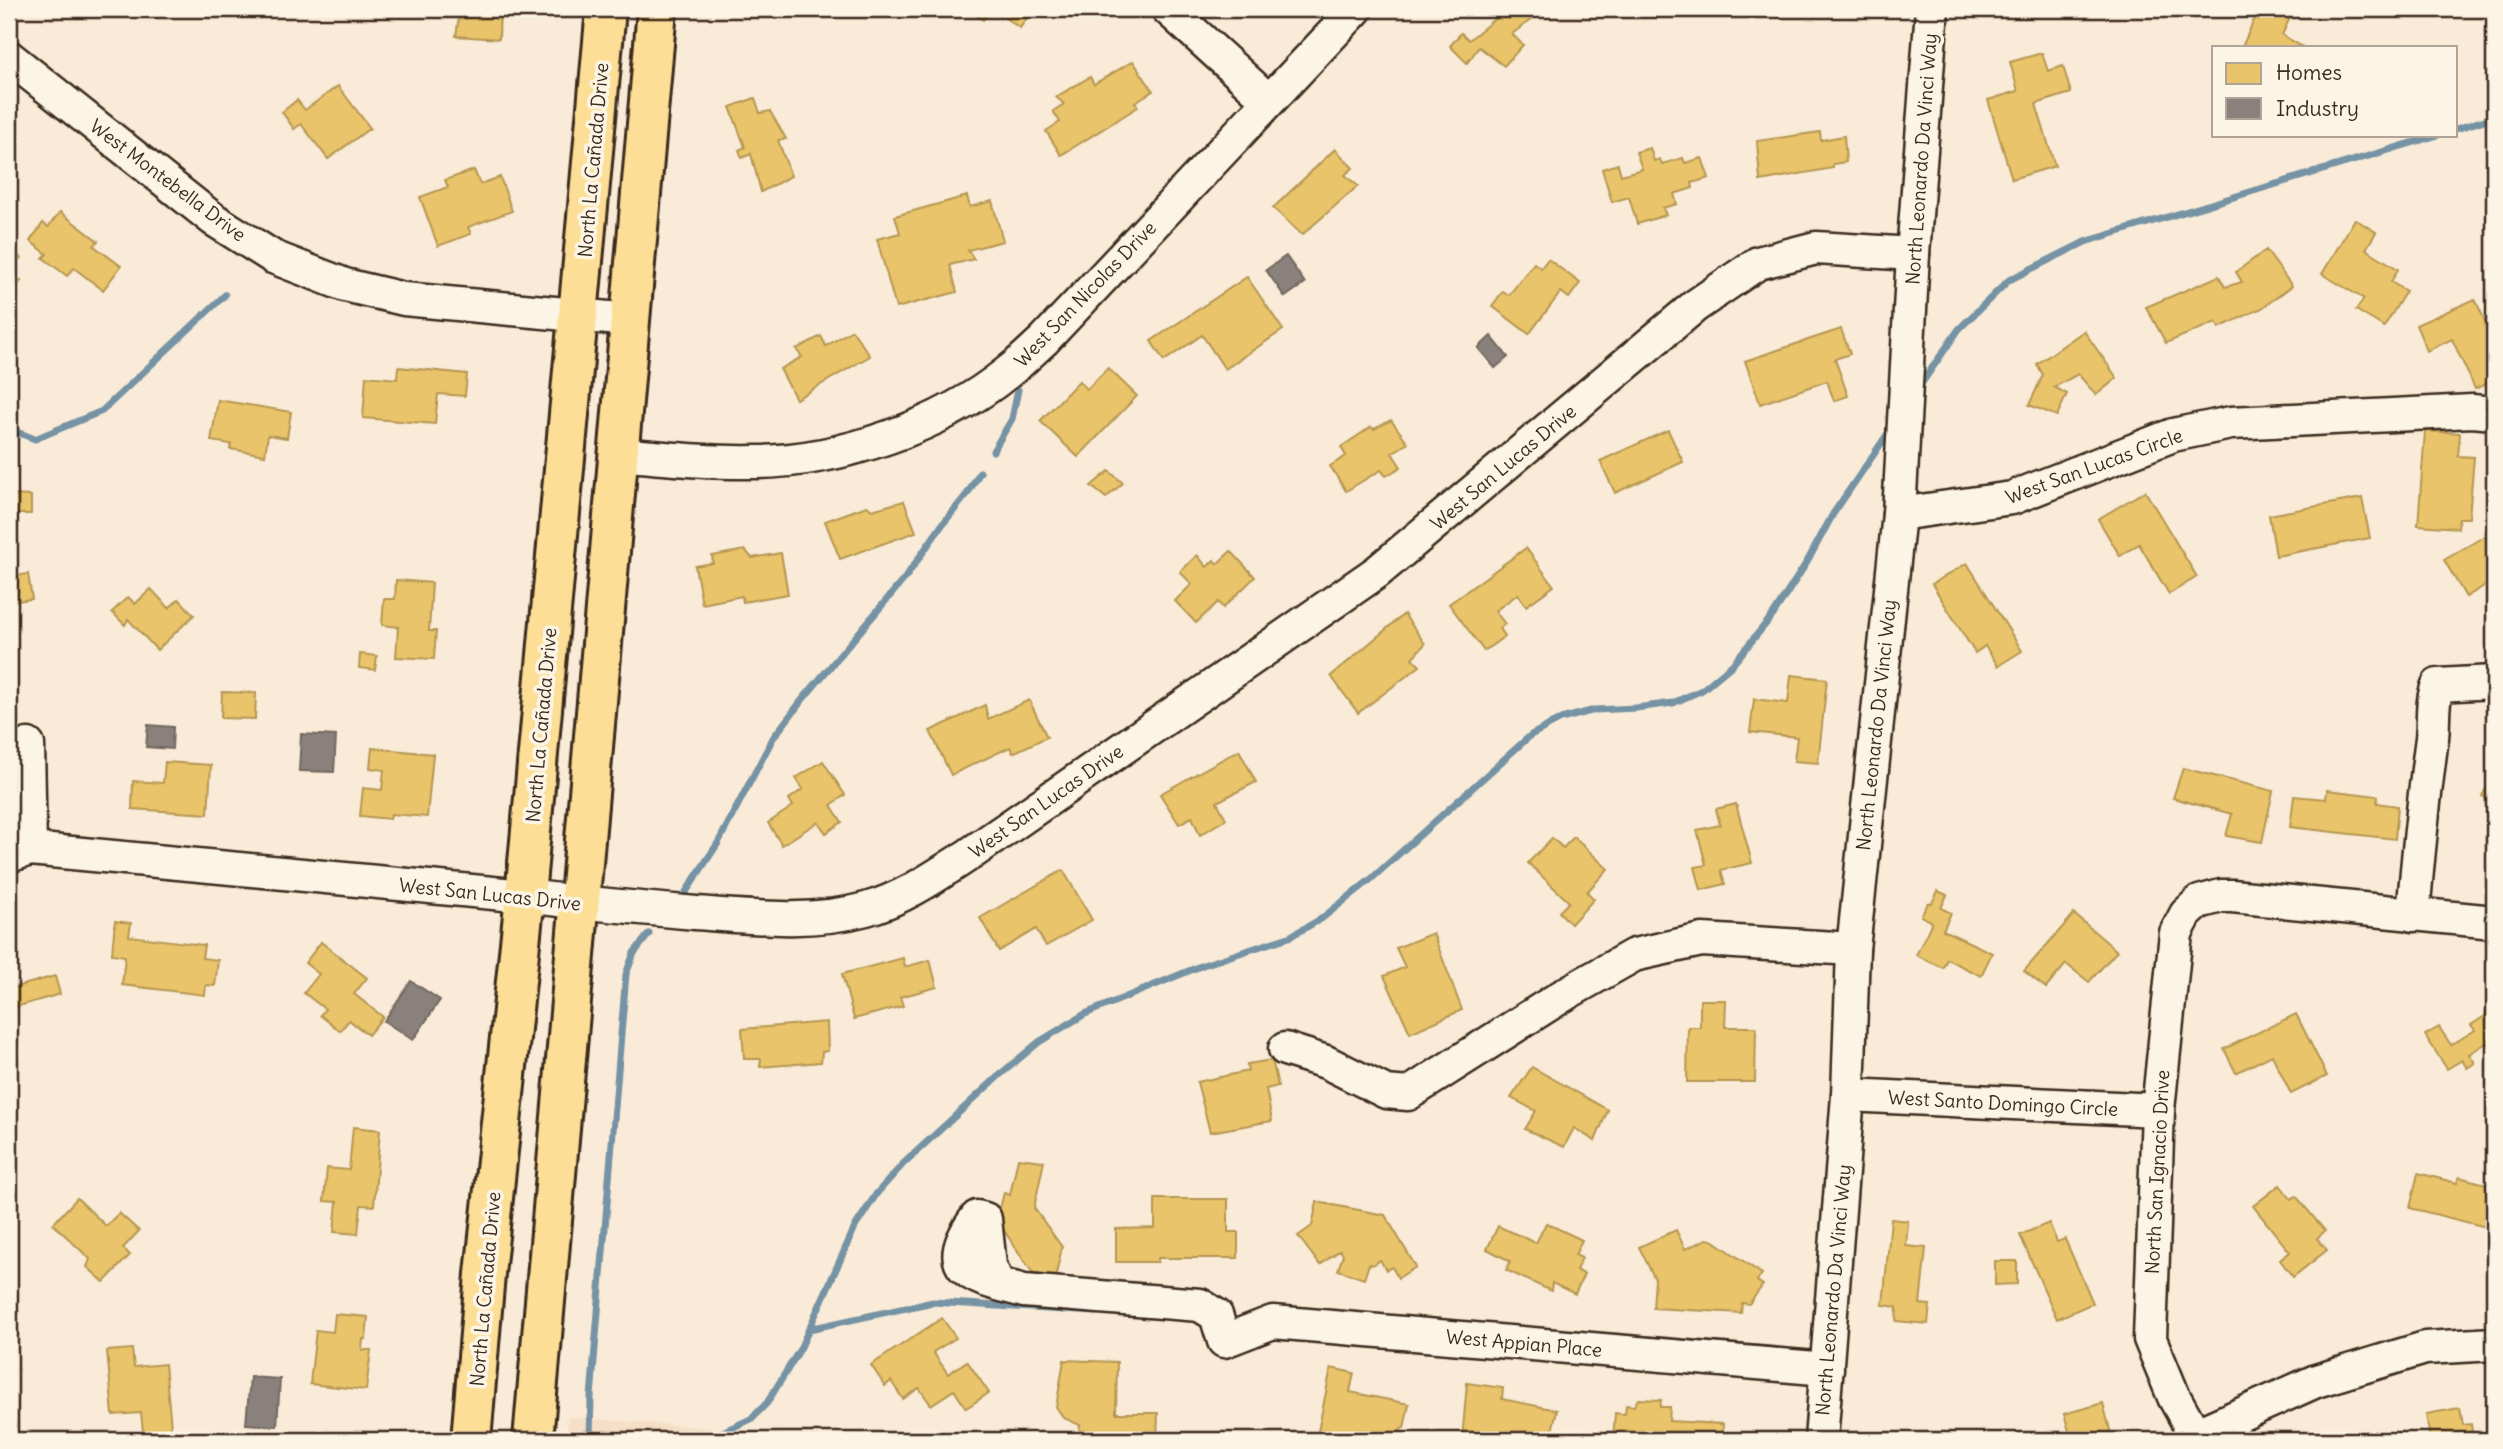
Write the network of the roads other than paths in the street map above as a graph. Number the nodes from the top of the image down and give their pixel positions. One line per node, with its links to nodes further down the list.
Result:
1 (606, 9): 9 (main road, North La Cañada Drive)
2 (657, 9): 10 (main road)
3 (1168, 9): 7 (street)
4 (1356, 9): 7 (street, West San Nicolas Drive)
5 (1932, 9): 8 (street, North Leonardo Da Vinci Way)
6 (9, 57): 9 (street, West Montebella Drive)
7 (1268, 100): 12 (street, West San Nicolas Drive)
8 (1913, 254): 13 (street, North Leonardo Da Vinci Way); 18 (street, West San Lucas Drive)
9 (579, 316): 10 (street, West Montebella Drive); 17 (main road, North La Cañada Drive)
10 (630, 320): 12 (main road)
11 (2494, 413): 13 (street, West San Lucas Circle)
12 (618, 454): 18 (main road)
13 (1899, 514): 21 (street, North Leonardo Da Vinci Way)
14 (2494, 682): 19 (street)
15 (28, 745): 16 (street, West San Lucas Drive)
16 (20, 852): 17 (street, West San Lucas Drive)
17 (525, 896): 18 (street, West San Lucas Drive); 30 (main road, North La Cañada Drive)
18 (578, 903): 28 (main road)
19 (2413, 915): 20 (street); 24 (street, North San Ignacio Drive)
20 (2494, 922)
21 (1853, 949): 22 (street); 23 (street, North Leonardo Da Vinci Way)
22 (1285, 1049)
23 (1848, 1095): 24 (street, West Santo Domingo Circle); 27 (street, North Leonardo Da Vinci Way)
24 (2158, 1110): 29 (street, North San Ignacio Drive)
25 (998, 1284): 27 (street, West Appian Place)
26 (2494, 1344): 29 (street)
27 (1827, 1369): 31 (street, North Leonardo Da Vinci Way)
28 (534, 1432)
29 (2198, 1437)
30 (471, 1439)
31 (1821, 1440)

